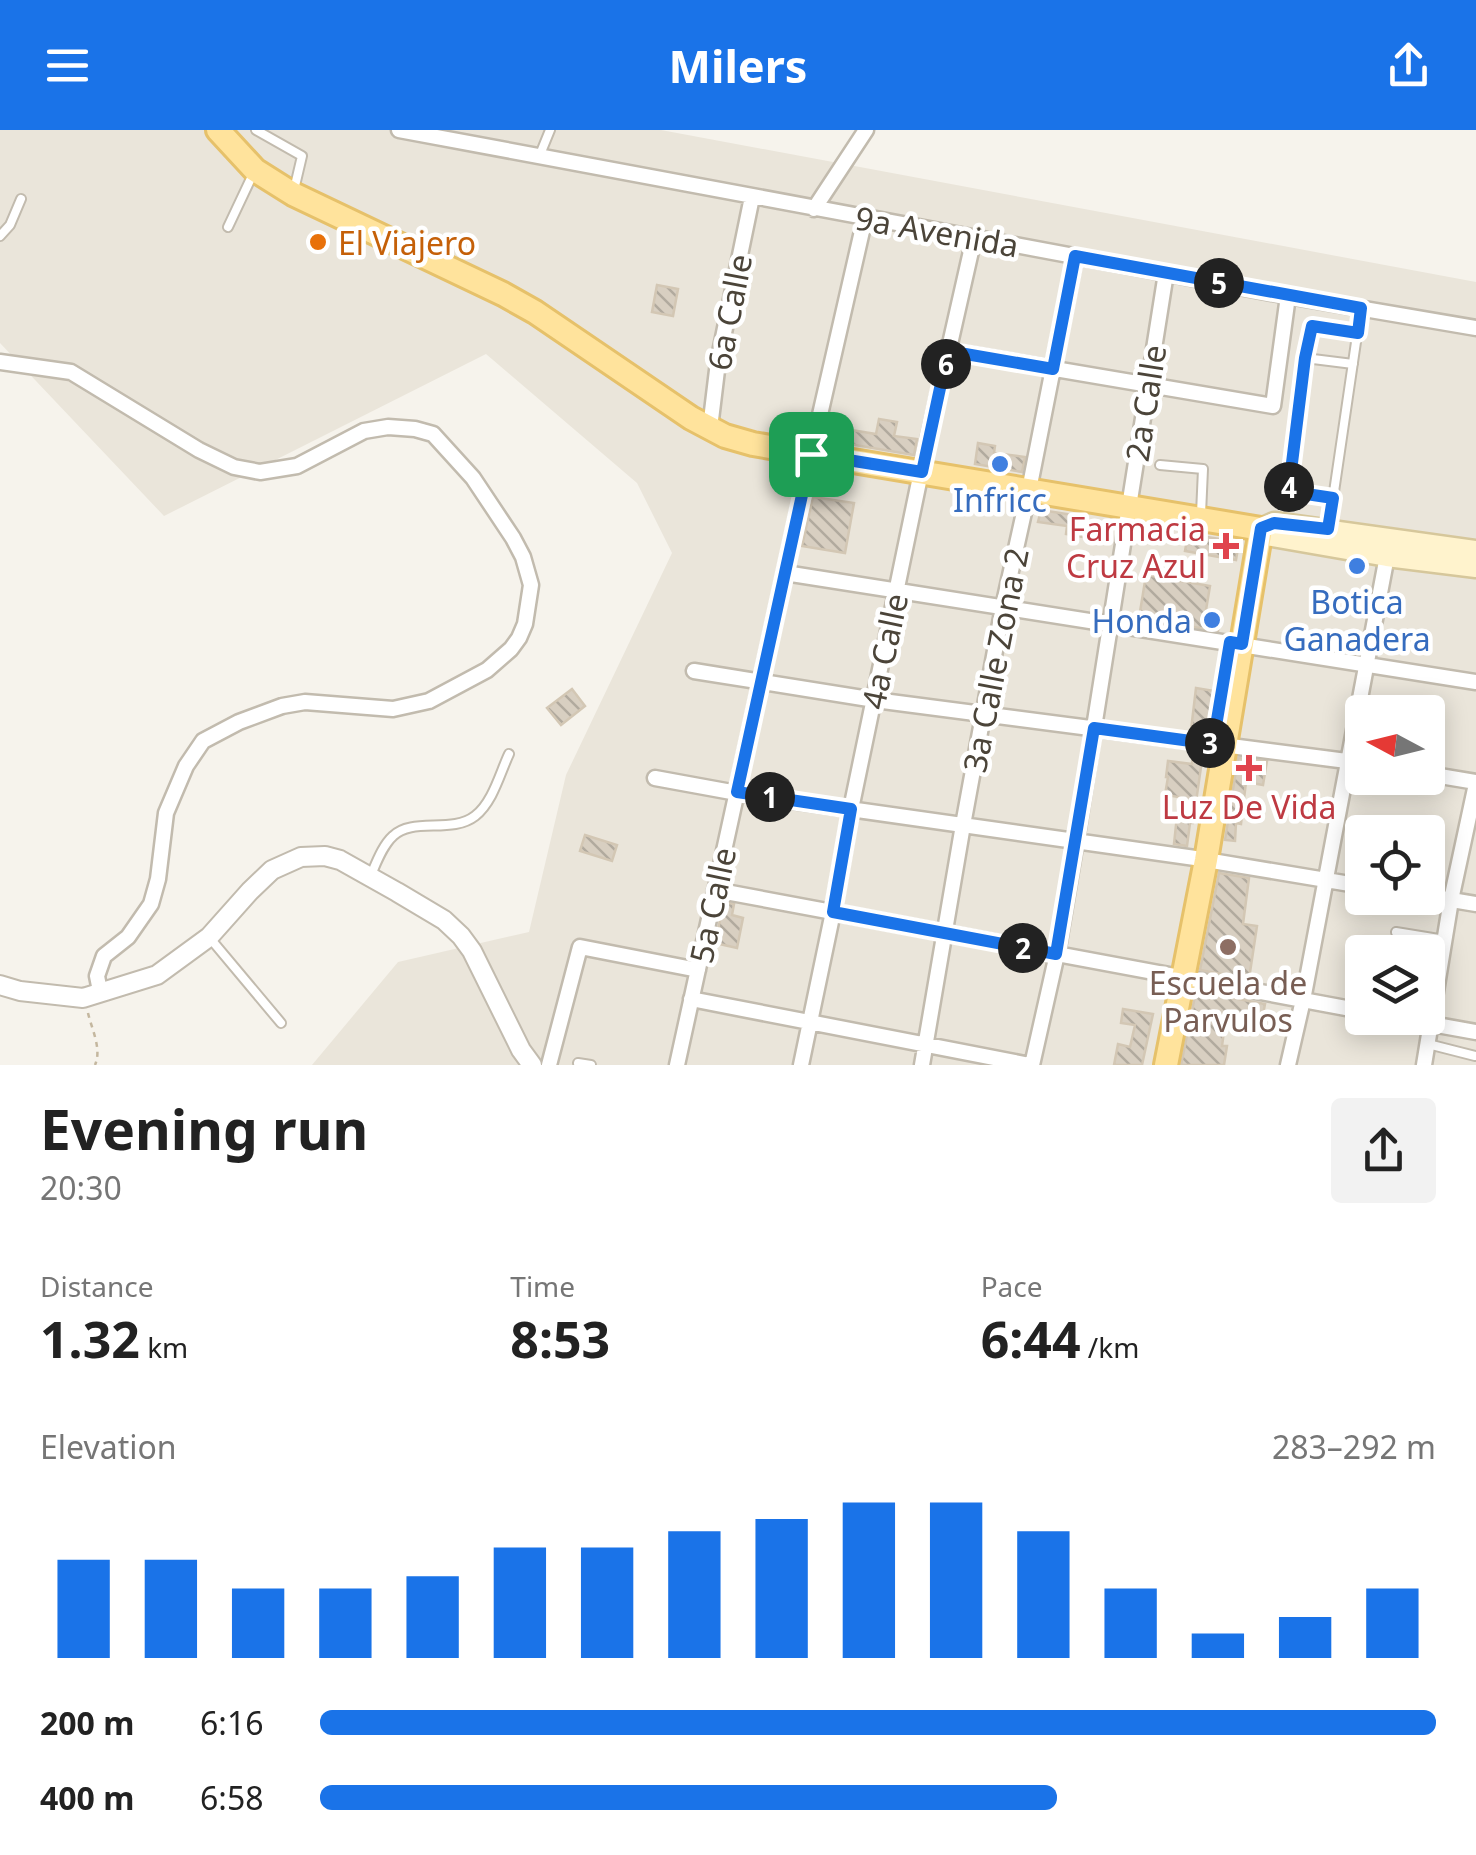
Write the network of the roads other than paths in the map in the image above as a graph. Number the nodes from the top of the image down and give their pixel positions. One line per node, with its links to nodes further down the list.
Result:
1 (218, 130): 7 (main road)
2 (399, 130): 6 (street, 9a Avenida)
3 (550, 130): 6 (lane)
4 (866, 130): 11 (street)
5 (259, 131): 8 (lane)
6 (538, 156): 9 (street, 9a Avenida)
7 (255, 170): 8 (main road); 13 (lane)
8 (293, 194): 28 (main road)
9 (752, 197): 11 (street, 9a Avenida); 28 (street, 6a Calle)
10 (21, 199): 14 (lane)
11 (814, 208): 12 (street, 9a Avenida)
12 (865, 218): 15 (street, 9a Avenida); 29 (street, 5a Calle)
13 (228, 227)
14 (0, 236)
15 (974, 238): 16 (street, 9a Avenida); 22 (street, 4a Calle)
16 (1075, 256): 17 (street, 9a Avenida); 26 (street, 3a Calle Zona 2)
17 (1166, 273): 18 (street, 9a Avenida); 27 (street, 2a Calle)
18 (1288, 296): 19 (street, 9a Avenida); 27 (street)
19 (1361, 308): 20 (street, 9a Avenida); 21 (lane)
20 (1476, 328)
21 (1358, 333): 23 (lane); 25 (lane)
22 (948, 351): 26 (street); 31 (street, 4a Calle)
23 (1305, 358): 25 (lane); 33 (lane)
24 (0, 362): 83 (street)
25 (1353, 364): 33 (lane)
26 (1053, 369): 27 (street); 32 (street, 3a Calle Zona 2)
27 (1148, 384): 34 (street, 2a Calle)
28 (710, 428): 29 (main road)
29 (811, 454): 31 (main road); 41 (street, 5a Calle)
30 (1160, 464): 35 (lane)
31 (922, 472): 32 (main road); 42 (street, 4a Calle)
32 (1029, 490): 34 (main road); 43 (street, 3a Calle Zona 2)
33 (1333, 498): 37 (lane)
34 (1129, 506): 35 (main road); 44 (street, 2a Calle)
35 (1200, 518): 36 (main road)
36 (1256, 528): 37 (main road); 39 (main road); 45 (main road)
37 (1328, 529): 38 (main road)
38 (1476, 551)
39 (1388, 556): 40 (main road); 46 (street)
40 (1476, 568)
41 (784, 573): 42 (street); 49 (street, 5a Calle)
42 (896, 592): 43 (street); 51 (street, 4a Calle)
43 (1003, 607): 44 (street); 52 (street, 3a Calle Zona 2)
44 (1110, 623): 45 (street); 53 (street, 2a Calle)
45 (1236, 643): 46 (street); 54 (main road)
46 (1368, 664): 48 (street); 50 (street)
47 (694, 671): 49 (street)
48 (1476, 682)
49 (760, 683): 51 (street); 60 (street, 5a Calle)
50 (1364, 695)
51 (875, 700): 52 (street); 62 (street, 4a Calle)
52 (983, 714): 53 (street); 63 (street, 3a Calle Zona 2)
53 (1094, 728): 54 (street); 64 (street, 2a Calle)
54 (1218, 744): 56 (street); 65 (main road)
55 (509, 754): 66 (lane)
56 (1345, 761)
57 (1445, 777): 59 (street)
58 (656, 778): 60 (street)
59 (1476, 783): 71 (street)
60 (737, 792): 62 (street); 69 (street, 5a Calle)
61 (1348, 795): 67 (street)
62 (851, 809): 63 (street); 73 (street, 4a Calle)
63 (963, 825): 64 (street); 75 (street, 3a Calle Zona 2)
64 (1076, 841): 65 (street); 79 (street, 2a Calle)
65 (1200, 859): 67 (street); 81 (main road)
66 (370, 877): 77 (street); 96 (street)
67 (1326, 880): 68 (street); 85 (street)
68 (1345, 883)
69 (715, 890): 73 (street); 80 (street, 5a Calle)
70 (1445, 899): 71 (street)
71 (1450, 900): 72 (street); 78 (street)
72 (1476, 904)
73 (833, 912): 75 (street); 87 (street, 4a Calle)
74 (1396, 932): 76 (lane)
75 (945, 933): 79 (street); 93 (street, 3a Calle Zona 2)
76 (1414, 935)
77 (209, 937): 83 (street); 88 (lane)
78 (1445, 940)
79 (1056, 954): 81 (street); 102 (street, 2a Calle)
80 (698, 970): 84 (street, 5a Calle); 97 (street)
81 (1180, 977): 85 (street); 103 (main road); 104 (main road)
82 (0, 984): 83 (street)
83 (92, 994)
84 (691, 1000): 87 (street); 99 (street, 5a Calle)
85 (1303, 1000): 86 (street); 105 (street)
86 (1345, 1008)
87 (810, 1022): 93 (street); 100 (street, 4a Calle)
88 (281, 1023)
89 (1445, 1026): 90 (street)
90 (1476, 1032)
91 (1429, 1035): 92 (street)
92 (1428, 1044): 94 (lane); 106 (street)
93 (926, 1045): 101 (street, 3a Calle Zona 2); 102 (street)
94 (1476, 1056)
95 (578, 1063): 98 (lane)
96 (532, 1065)
97 (549, 1065)
98 (591, 1065)
99 (677, 1065)
100 (801, 1065)
101 (922, 1065)
102 (1031, 1065)
103 (1157, 1065)
104 (1166, 1065)
105 (1288, 1065)
106 (1424, 1065)

